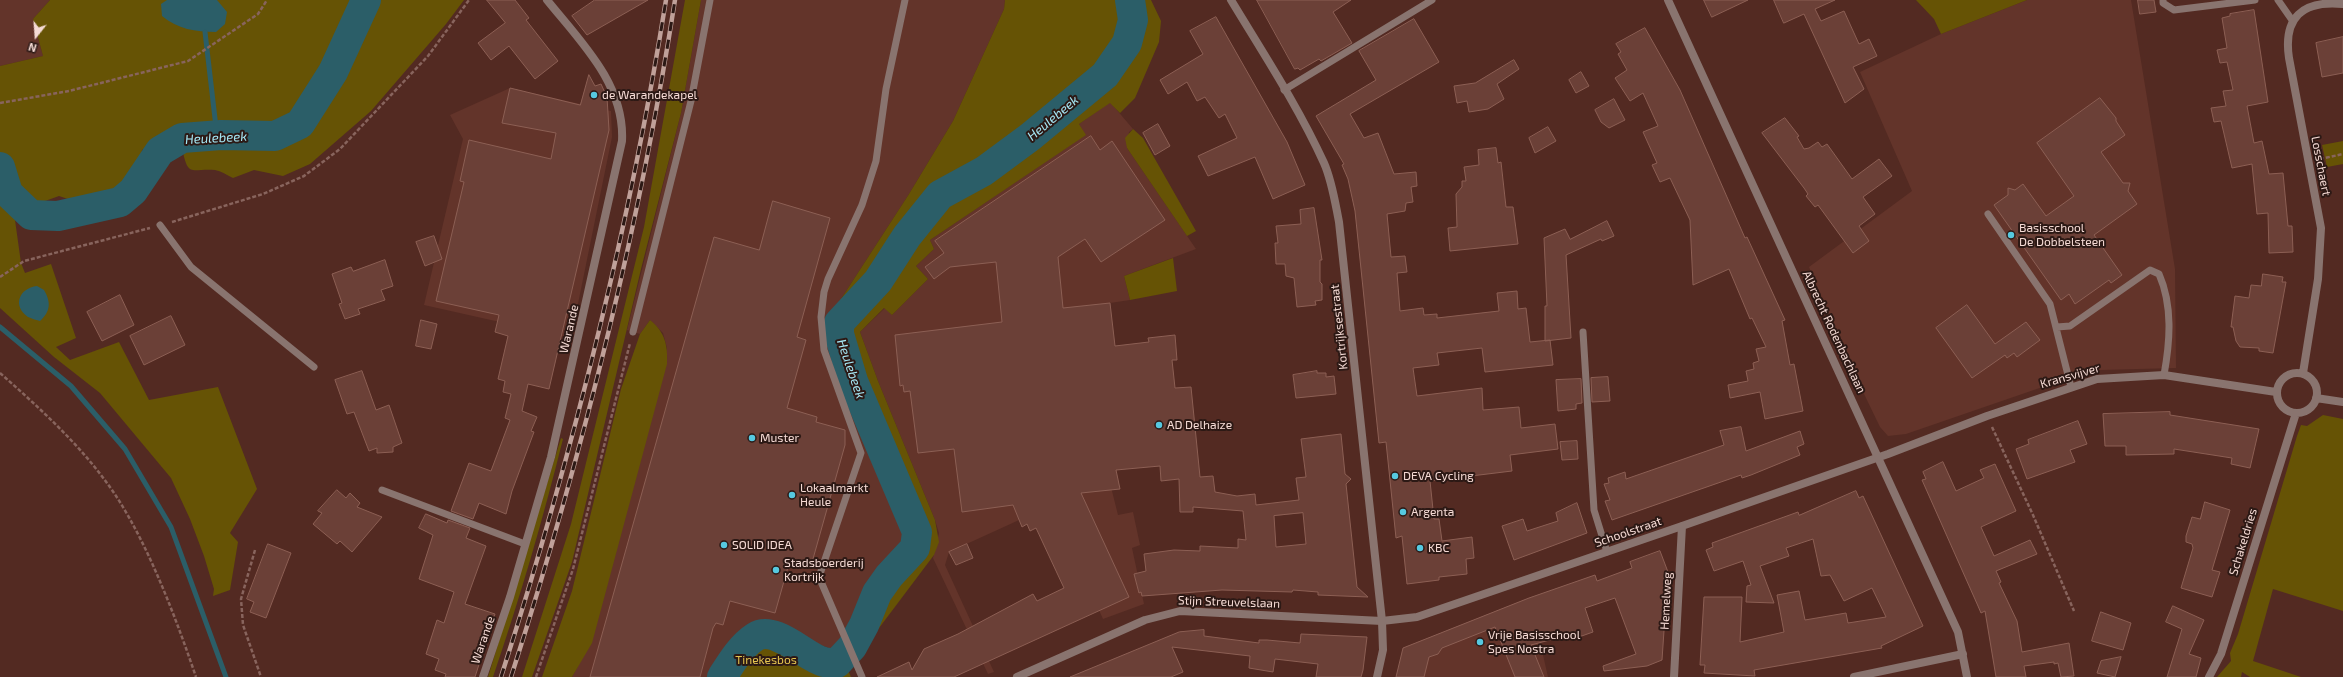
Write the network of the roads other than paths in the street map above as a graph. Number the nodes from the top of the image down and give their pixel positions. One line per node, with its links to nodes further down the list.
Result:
1 (547, 0): 29 (street, Warande)
2 (710, 0): 16 (lane)
3 (905, 0): 34 (lane)
4 (1231, 0): 12 (street, Kortrijksestraat)
5 (1432, 0): 12 (lane)
6 (1668, 0): 26 (street, Albrecht Rodenbachlaan)
7 (2163, 0): 8 (lane)
8 (2254, 0)
9 (2278, 0): 11 (lane)
10 (2343, 4): 11 (street)
11 (2292, 20): 19 (street, Losschaert)
12 (1284, 90): 31 (street, Kortrijksestraat)
13 (1988, 214): 15 (lane)
14 (160, 225): 18 (lane)
15 (2057, 327): 20 (lane); 21 (lane)
16 (633, 332)
17 (1583, 332): 30 (lane)
18 (314, 367)
19 (2303, 373): 22 (street); 23 (street)
20 (2164, 374): 21 (street, Kransvijver); 22 (street, Kransvijver)
21 (2071, 387): 26 (street, Kransvijver)
22 (2276, 392): 25 (street)
23 (2316, 398): 24 (street); 25 (street)
24 (2343, 402)
25 (2296, 413): 40 (street, Schakeldries)
26 (1879, 456): 28 (street, Schoolstraat); 32 (street, Albrecht Rodenbachlaan)
27 (382, 490): 29 (lane)
28 (1682, 526): 30 (street, Schoolstraat); 37 (street, Hemelweg)
29 (525, 544): 33 (street, Warande)
30 (1607, 552): 31 (street, Schoolstraat)
31 (1382, 621): 35 (street, Stijn Streuvelslaan); 36 (street, Kortrijksestraat)
32 (1963, 654): 38 (street); 39 (street, Albrecht Rodenbachlaan)
33 (483, 677)
34 (862, 677)
35 (1017, 677)
36 (1377, 677)
37 (1674, 677)
38 (1854, 677)
39 (1967, 677)
40 (2209, 677)

